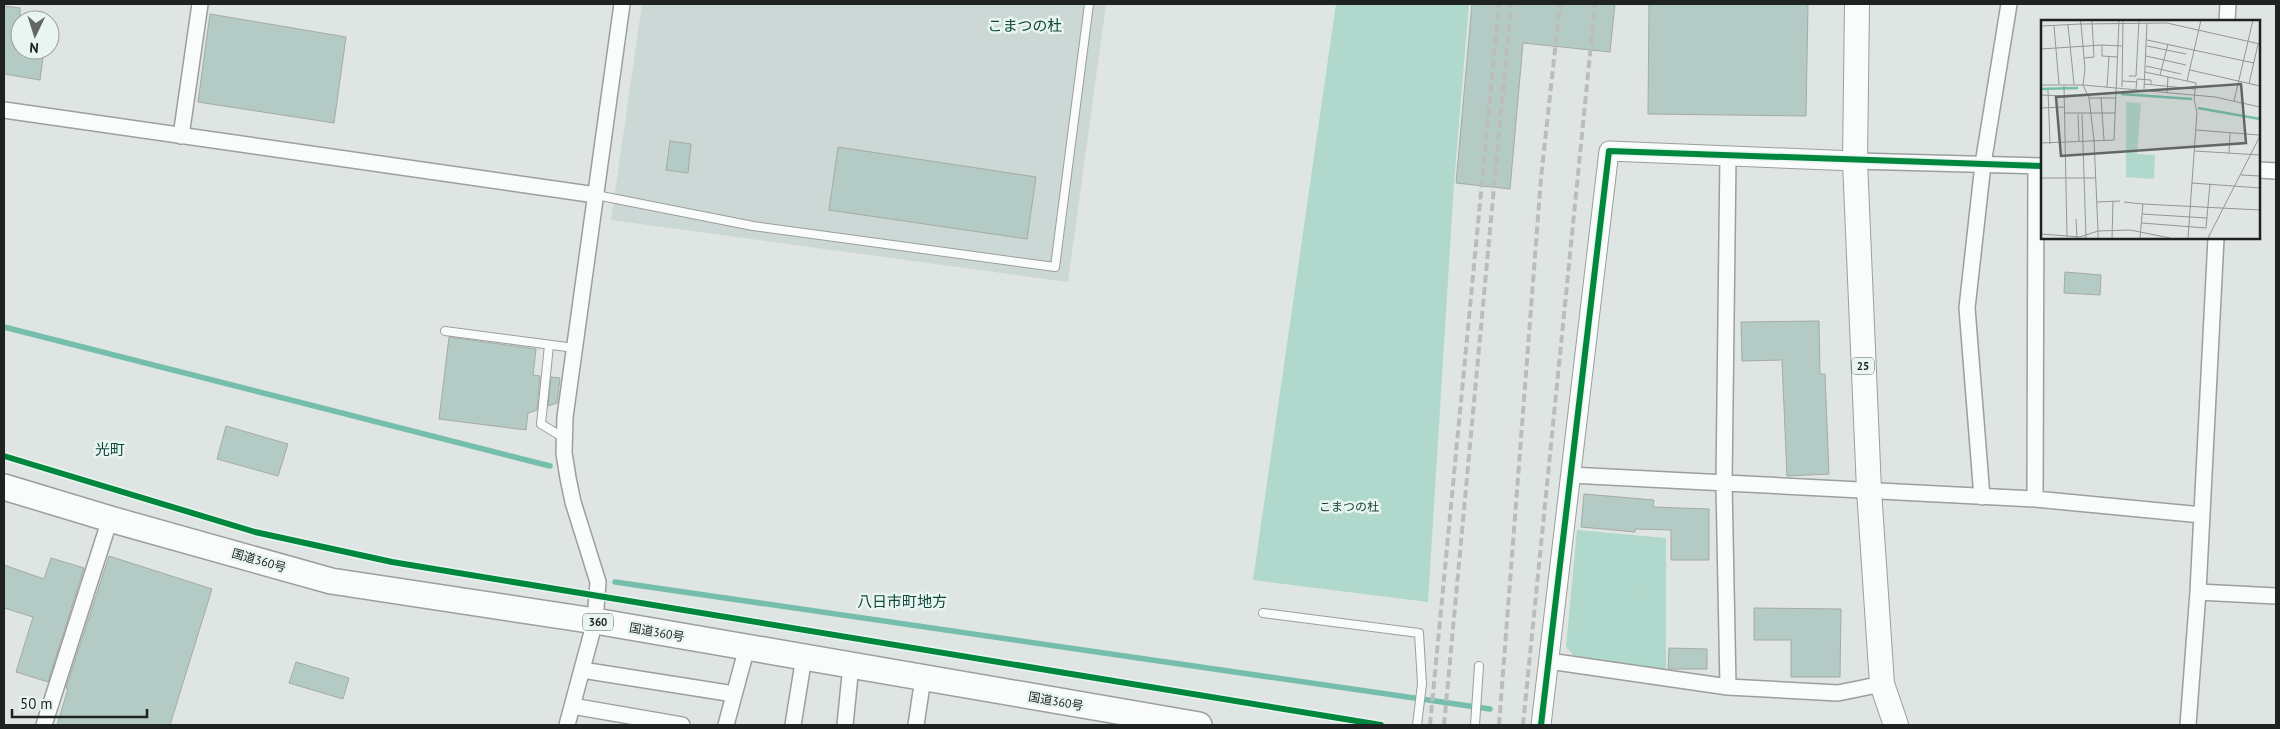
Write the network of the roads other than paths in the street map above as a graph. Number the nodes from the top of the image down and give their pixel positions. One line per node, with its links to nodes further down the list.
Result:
1 (200, 4): 9 (street)
2 (622, 4): 16 (street)
3 (1088, 4): 16 (lane)
4 (1857, 4): 11 (main road, 25)
5 (2009, 4): 12 (street)
6 (2228, 4): 7 (street)
7 (2227, 20)
8 (4, 110): 9 (street)
9 (181, 136): 16 (street)
10 (1728, 155): 11 (street); 22 (street); 23 (street)
11 (1855, 161): 12 (street); 25 (main road, 25)
12 (1983, 164): 13 (street); 26 (street)
13 (2039, 166): 27 (street)
14 (2260, 170): 15 (street)
15 (2276, 171)
16 (596, 195): 20 (street)
17 (2216, 239): 28 (street)
18 (446, 331): 19 (lane)
19 (549, 345): 20 (lane); 21 (lane)
20 (575, 348): 21 (street)
21 (564, 438): 33 (street)
22 (1570, 475): 23 (street); 36 (street)
23 (1724, 484): 25 (street); 42 (street)
24 (4, 487): 29 (highway, 国道360号 / 360)
25 (1868, 490): 26 (street); 41 (main road, 25)
26 (1982, 497): 27 (street)
27 (2034, 498): 28 (street)
28 (2202, 515): 30 (street)
29 (110, 519): 33 (highway, 国道360号 / 360); 46 (street)
30 (2198, 592): 31 (street); 57 (street)
31 (2276, 596)
32 (1263, 613): 54 (lane)
33 (595, 621): 34 (highway, 国道360号 / 360); 39 (street)
34 (746, 647): 35 (highway, 国道360号 / 360); 43 (street)
35 (804, 657): 37 (highway, 国道360号 / 360); 50 (street)
36 (1549, 661): 42 (street); 55 (street)
37 (851, 665): 40 (highway, 国道360号 / 360); 51 (street)
38 (1479, 666): 45 (lane)
39 (582, 670): 43 (street); 44 (street)
40 (923, 678): 52 (street); 53 (highway, 国道360号 / 360)
41 (1882, 684): 42 (street); 56 (main road, 25)
42 (1728, 687)
43 (734, 694): 49 (street)
44 (572, 706): 47 (street); 48 (street)
45 (1475, 722)
46 (44, 725)
47 (566, 725)
48 (682, 725)
49 (726, 725)
50 (793, 725)
51 (846, 725)
52 (916, 725)
53 (1199, 725)
54 (1417, 725)
55 (1541, 725)
56 (1896, 725)
57 (2188, 725)

